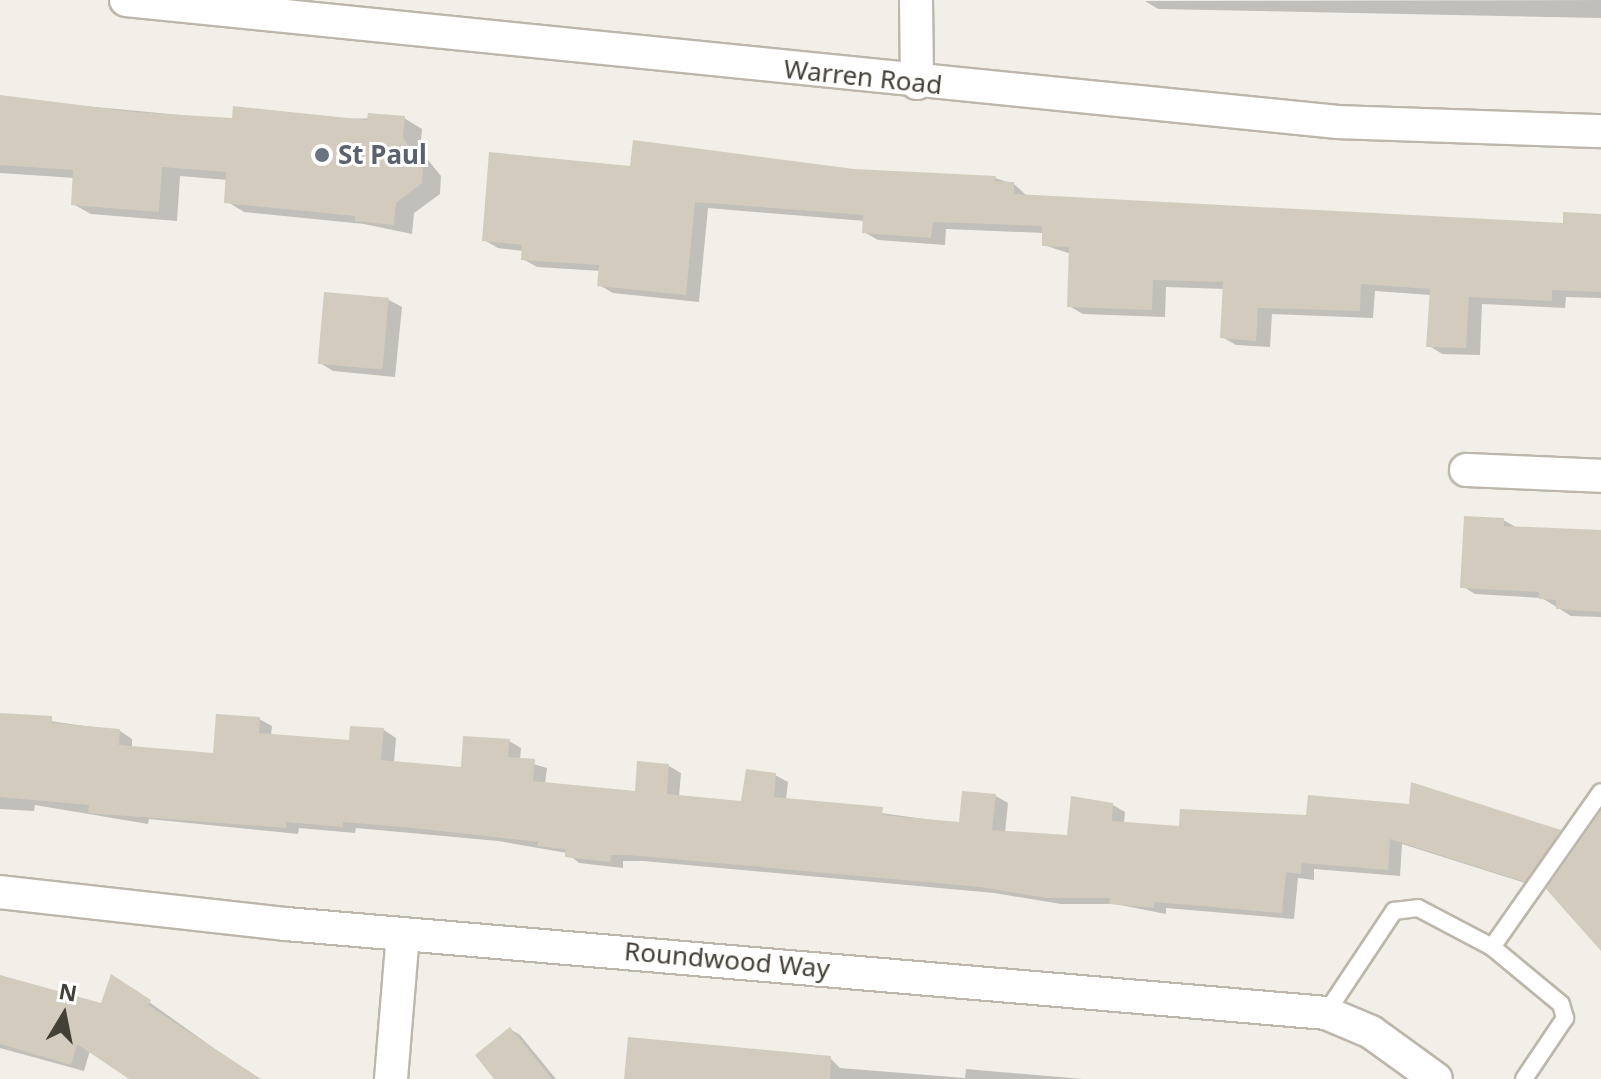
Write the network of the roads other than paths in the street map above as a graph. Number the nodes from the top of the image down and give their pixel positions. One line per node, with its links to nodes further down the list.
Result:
1 (126, 0): 3 (street, Warren Road)
2 (916, 0): 3 (street)
3 (917, 83): 4 (street, Warren Road)
4 (1601, 131)
5 (1466, 470): 6 (street)
6 (1601, 476)
7 (1601, 792): 10 (lane)
8 (0, 892): 9 (street, Roundwood Way)
9 (403, 934): 11 (street, Roundwood Way); 12 (street)
10 (1492, 947): 11 (lane); 14 (lane)
11 (1326, 1013): 13 (street, Roundwood Way)
12 (391, 1079)
13 (1436, 1079)
14 (1524, 1079)

